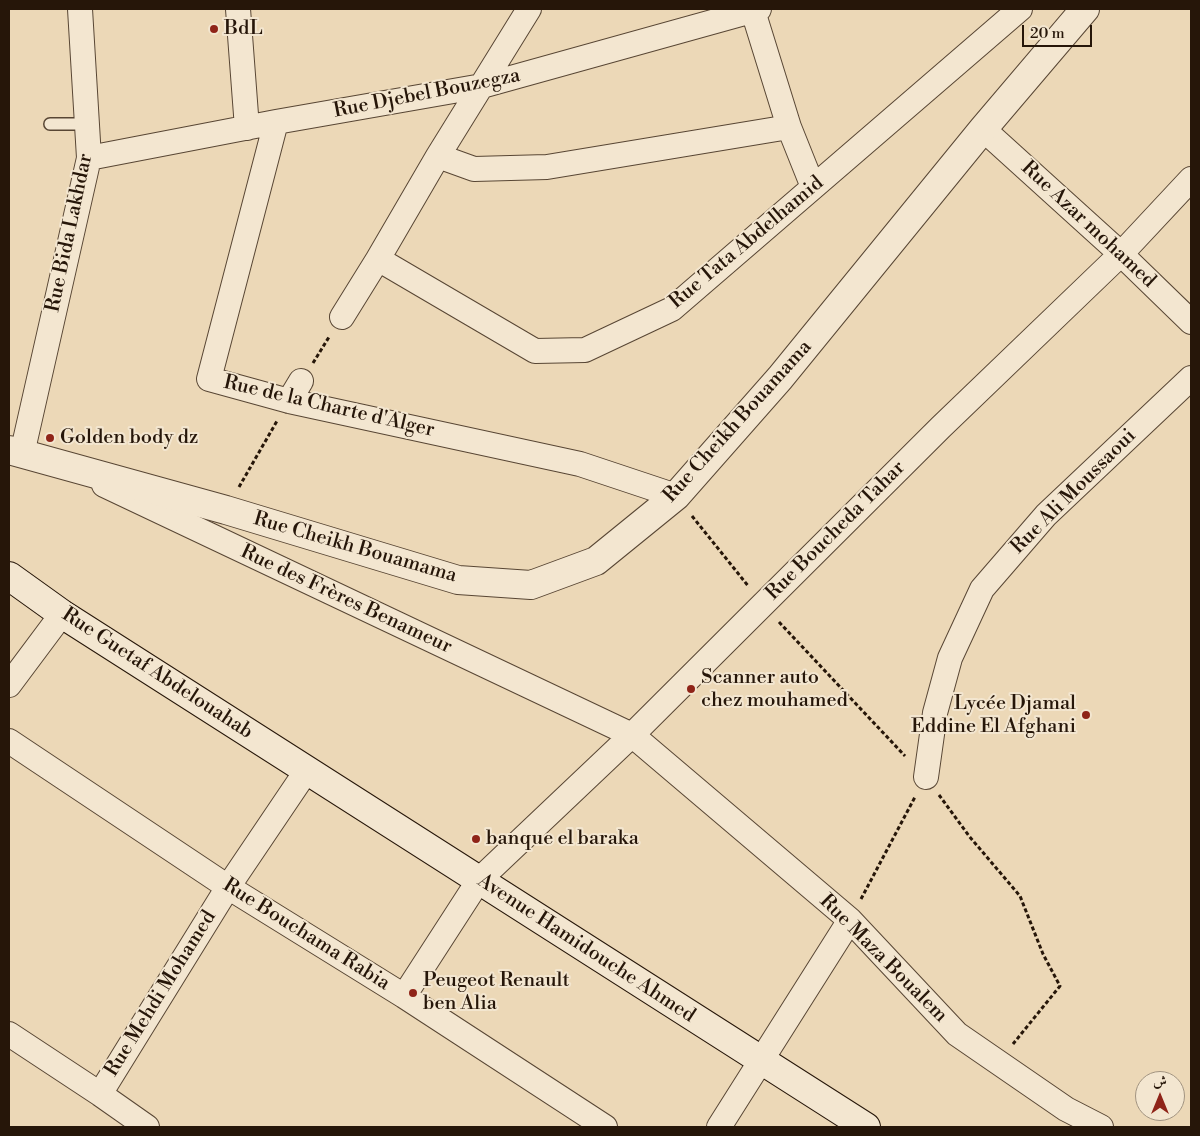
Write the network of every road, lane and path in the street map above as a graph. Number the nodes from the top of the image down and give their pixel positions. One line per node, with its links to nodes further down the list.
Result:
1 (80, 9): 10 (street, Rue Bida Lakhdar)
2 (238, 9): 12 (street)
3 (529, 9): 7 (street)
4 (1020, 9): 17 (street, Rue Tata Abdelhamid)
5 (1085, 9): 13 (street, Rue Cheikh Bouamama)
6 (756, 10): 7 (street, Rue Djebel Bouzegza); 11 (street)
7 (482, 86): 8 (street, Rue Djebel Bouzegza); 14 (street)
8 (276, 122): 12 (street, Rue Djebel Bouzegza); 24 (street, Rue de la Charte d'Alger)
9 (50, 124): 10 (lane)
10 (87, 124): 15 (street, Rue Bida Lakhdar)
11 (789, 127): 14 (street); 17 (street)
12 (247, 128): 15 (street, Rue Djebel Bouzegza)
13 (983, 129): 18 (street, Rue Azar mohamed); 27 (street, Rue Cheikh Bouamama)
14 (438, 156): 19 (street)
15 (89, 158): 25 (street, Rue Bida Lakhdar)
16 (1191, 179): 18 (street, Rue Boucheda Tahar)
17 (813, 187): 19 (street, Rue Tata Abdelhamid)
18 (1122, 254): 21 (street, Rue Azar mohamed); 30 (street, Rue Boucheda Tahar)
19 (378, 259): 20 (street)
20 (342, 317): 23 (path)
21 (1191, 322)
22 (1191, 378): 36 (street, Rue Ali Moussaoui)
23 (301, 381): 24 (street)
24 (289, 401): 27 (street, Rue de la Charte d'Alger); 28 (path)
25 (15, 452): 26 (street, Rue Cheikh Bouamama)
26 (60, 464): 28 (street, Rue Cheikh Bouamama); 33 (street, Rue des Frères Benameur)
27 (676, 496): 28 (street, Rue Cheikh Bouamama); 30 (path)
28 (226, 510)
29 (9, 576): 31 (street, Rue Guetaf Abdelouahab)
30 (762, 604): 33 (street, Rue Boucheda Tahar); 36 (path)
31 (62, 614): 32 (street); 35 (street, Rue Guetaf Abdelouahab)
32 (9, 685)
33 (632, 735): 37 (street, Rue Boucheda Tahar); 39 (street, Rue Maza Boualem)
34 (9, 741): 38 (street, Rue Bouchama Rabia)
35 (307, 770): 37 (street, Avenue Hamidouche Ahmed); 38 (street, Rue Mehdi Mohamed)
36 (926, 777): 39 (path); 43 (path)
37 (478, 880): 40 (street, Rue Boucheda Tahar); 42 (street, Avenue Hamidouche Ahmed)
38 (228, 887): 40 (street, Rue Bouchama Rabia); 44 (street, Rue Mehdi Mohamed)
39 (850, 920): 42 (street); 43 (street, Rue Maza Boualem)
40 (404, 996): 46 (street, Rue Bouchama Rabia)
41 (9, 1034): 44 (street)
42 (762, 1062): 47 (street); 48 (street, Avenue Hamidouche Ahmed)
43 (998, 1062): 49 (street, Rue Maza Boualem)
44 (100, 1094): 45 (street)
45 (146, 1127)
46 (605, 1127)
47 (719, 1127)
48 (866, 1127)
49 (1101, 1127)

